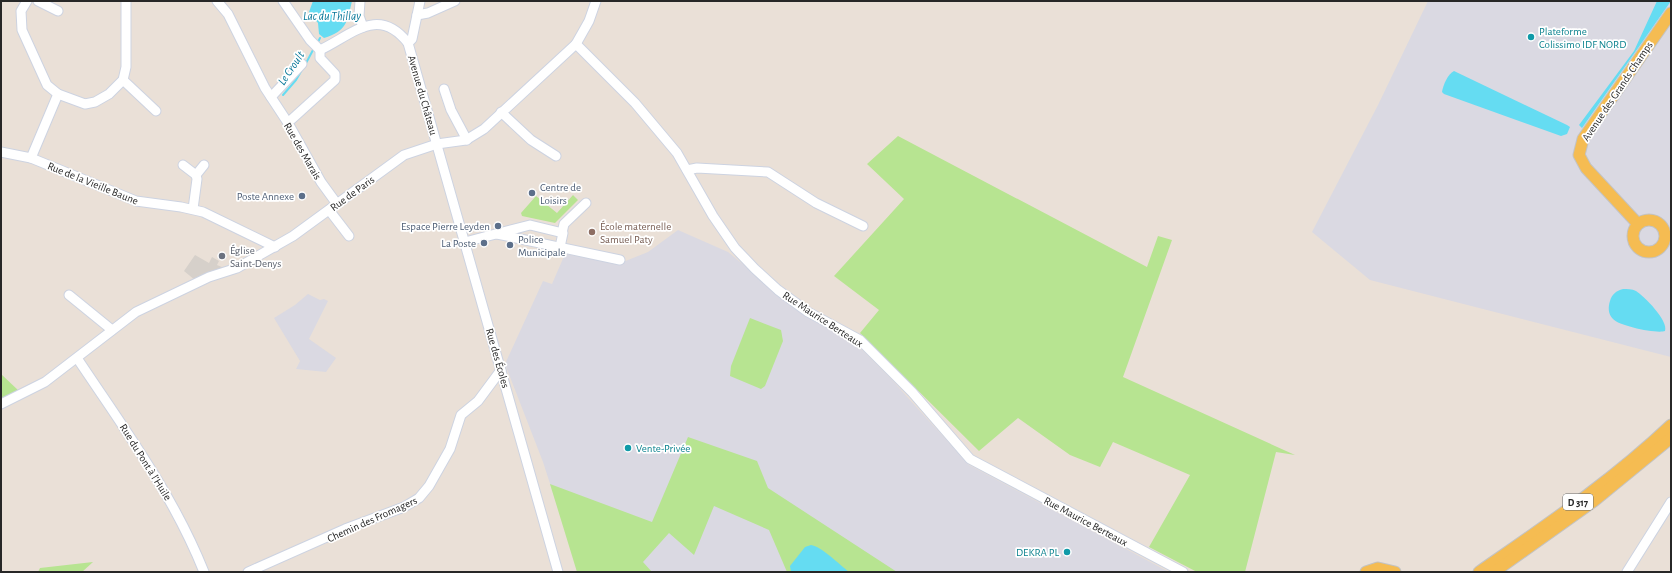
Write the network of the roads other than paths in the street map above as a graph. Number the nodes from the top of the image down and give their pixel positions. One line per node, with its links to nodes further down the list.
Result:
1 (27, 1): 20 (street)
2 (38, 1): 10 (street)
3 (126, 1): 18 (street)
4 (217, 1): 21 (street, Rue des Marais)
5 (283, 1): 16 (street)
6 (360, 1): 13 (street)
7 (420, 1): 12 (street, Avenue du Château)
8 (455, 1): 12 (street)
9 (596, 1): 15 (street, Rue de Paris)
10 (58, 11)
11 (1671, 13): 38 (main road, Avenue des Grands Champs)
12 (417, 15): 14 (street, Avenue du Château)
13 (362, 27): 14 (street); 16 (street)
14 (408, 43): 26 (street, Avenue du Château)
15 (576, 44): 23 (street, Rue de Paris); 32 (street, Rue Maurice Berteaux)
16 (320, 50): 24 (street)
17 (302, 64): 21 (street)
18 (123, 80): 20 (street); 22 (street)
19 (444, 89): 25 (street)
20 (58, 94): 29 (street)
21 (271, 97): 35 (street, Rue des Marais)
22 (156, 111)
23 (501, 112): 25 (street, Rue de Paris); 28 (street)
24 (292, 119)
25 (467, 140): 26 (street, Rue de Paris)
26 (437, 144): 35 (street, Rue de Paris); 44 (street, Rue des Écoles)
27 (1, 152): 29 (street, Rue de la Vieille Baune)
28 (556, 156)
29 (31, 158): 36 (street, Rue de la Vieille Baune)
30 (183, 165): 33 (street)
31 (204, 165): 33 (street)
32 (688, 170): 39 (street); 59 (street, Rue Maurice Berteaux)
33 (196, 175): 36 (street)
34 (586, 203): 40 (street)
35 (337, 204): 37 (street, Rue de Paris)
36 (194, 209): 45 (street, Rue de la Vieille Baune)
37 (329, 210): 42 (street); 45 (street, Rue de Paris)
38 (1638, 224): 43 (main road); 43 (main road)
39 (864, 226)
40 (562, 233): 41 (street); 46 (street)
41 (497, 234): 44 (street); 46 (street)
42 (349, 236)
43 (1668, 237)
44 (465, 242): 51 (street, Rue des Écoles)
45 (275, 247): 49 (street, Rue de Paris)
46 (560, 247): 47 (street)
47 (620, 260)
48 (69, 295): 49 (street)
49 (112, 330): 50 (street, Rue de Paris)
50 (77, 358): 52 (street, Rue de Paris); 56 (street, Rue du Pont à l'Huile)
51 (501, 370): 57 (street, Chemin des Fromagers); 58 (street, Rue des Écoles)
52 (1, 404)
53 (1671, 425): 62 (main road, D 317)
54 (1671, 438): 63 (main road, D 317)
55 (1671, 502): 64 (street)
56 (204, 572)
57 (248, 572)
58 (558, 572)
59 (1183, 572)
60 (1366, 572): 61 (main road)
61 (1394, 572)
62 (1479, 572)
63 (1494, 572)
64 (1627, 572)

